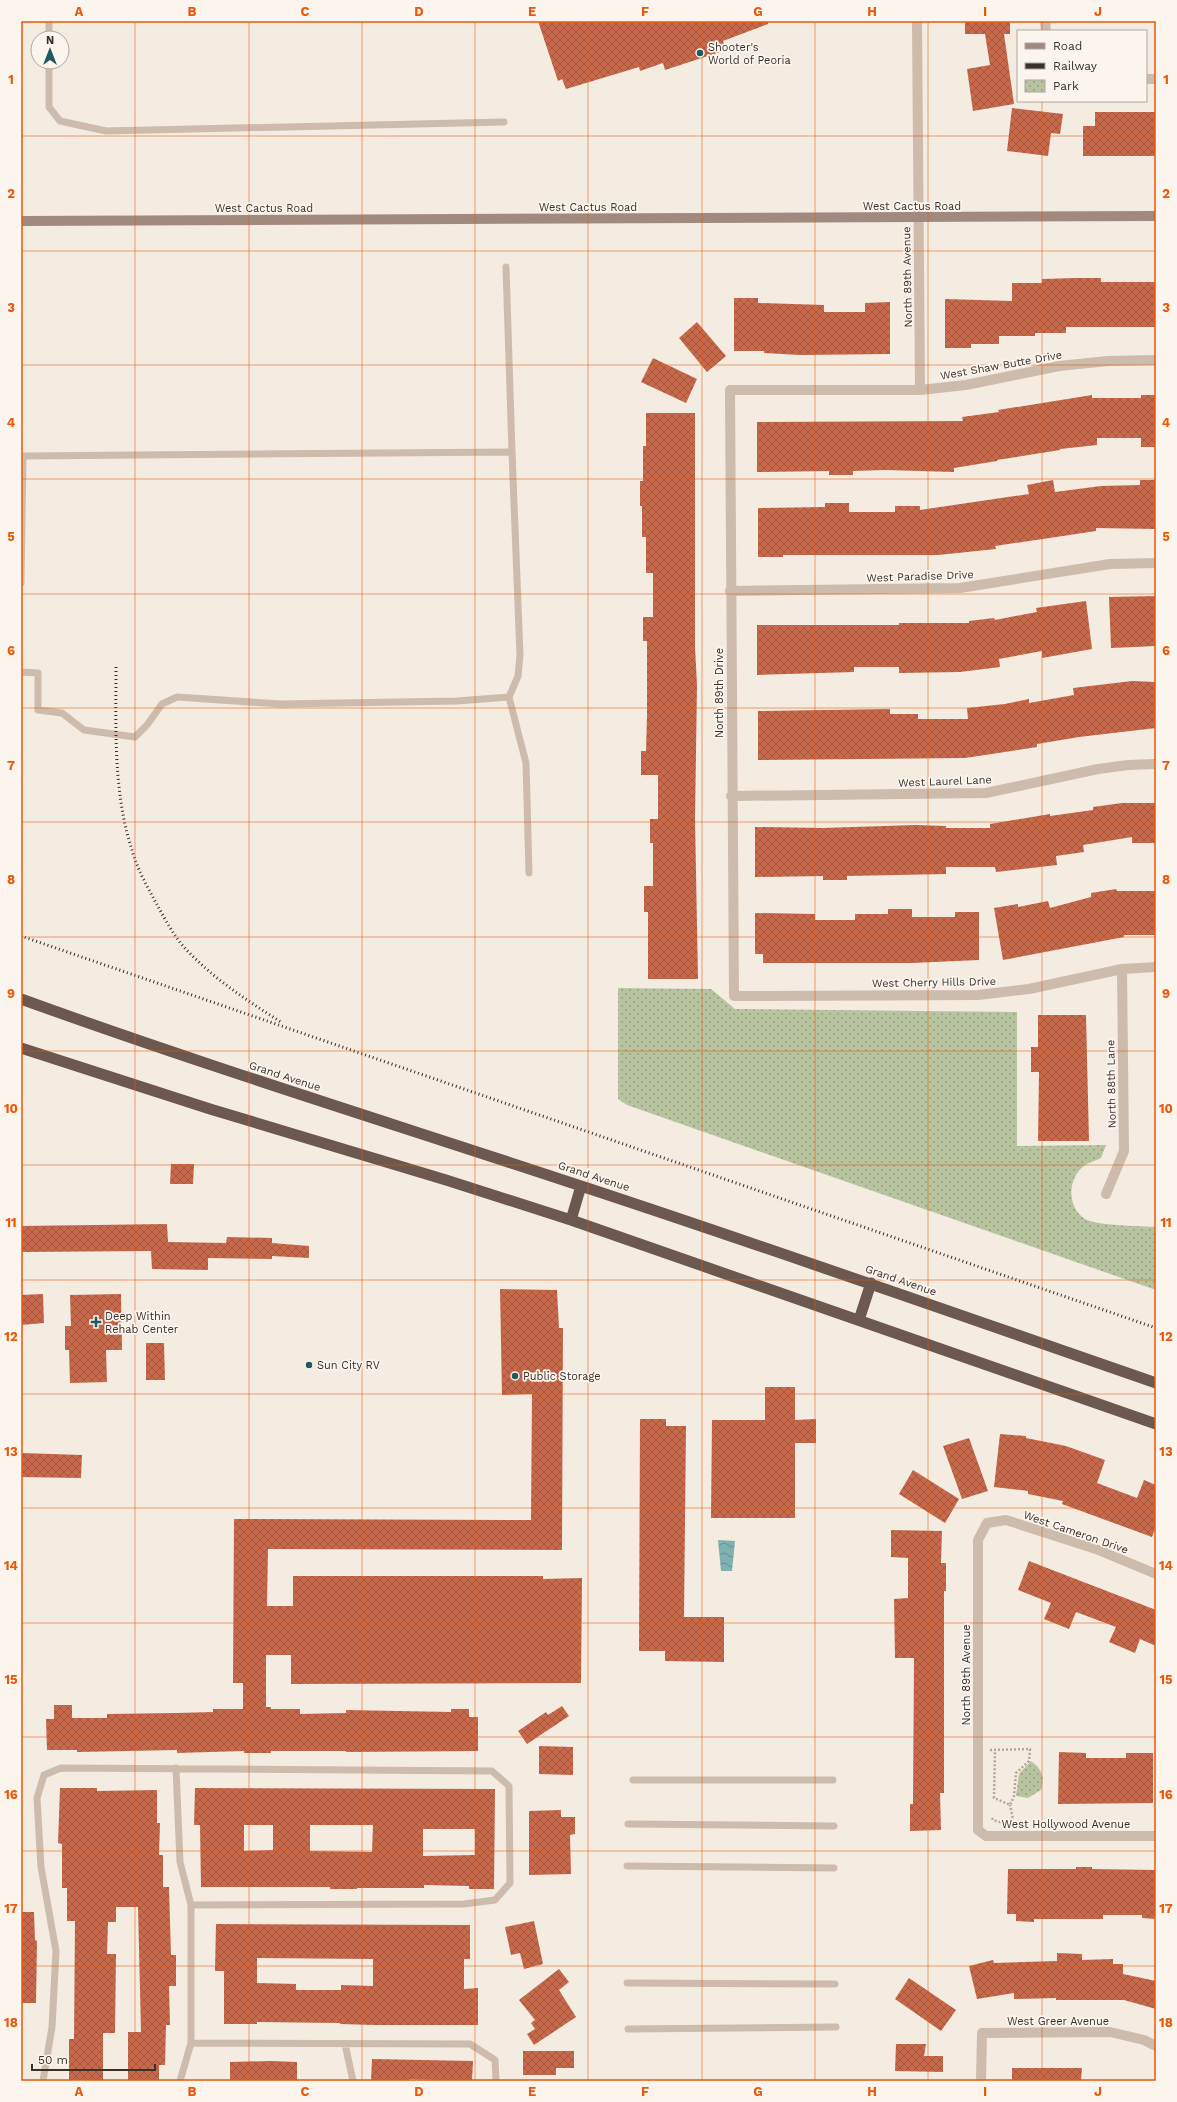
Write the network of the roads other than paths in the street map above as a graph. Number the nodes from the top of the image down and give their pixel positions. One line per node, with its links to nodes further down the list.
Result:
1 (917, 21): 5 (street, North 89th Avenue)
2 (49, 70): 3 (lane)
3 (504, 122)
4 (1156, 216): 5 (main road, West Cactus Road)
5 (918, 218): 6 (main road, West Cactus Road); 10 (street, North 89th Avenue)
6 (21, 221)
7 (506, 268): 11 (lane)
8 (1156, 360): 10 (street, West Shaw Butte Drive)
9 (730, 390): 10 (street, West Shaw Butte Drive); 14 (street, North 89th Drive)
10 (920, 390)
11 (512, 452): 13 (lane); 16 (lane)
12 (1156, 563): 14 (street, West Paradise Drive)
13 (21, 583)
14 (730, 591): 18 (street, North 89th Drive)
15 (21, 672): 16 (lane)
16 (509, 698): 19 (lane)
17 (1156, 764): 18 (street, West Laurel Lane)
18 (732, 796): 22 (street, North 89th Drive)
19 (529, 873)
20 (1156, 967): 21 (street, West Cherry Hills Drive)
21 (1122, 969): 22 (street, West Cherry Hills Drive); 26 (street, North 88th Lane)
22 (734, 996)
23 (21, 1000): 25 (highway, Grand Avenue)
24 (21, 1048): 27 (highway)
25 (581, 1186): 27 (highway); 28 (highway, Grand Avenue)
26 (1106, 1194)
27 (571, 1220): 29 (highway)
28 (871, 1283): 29 (highway); 30 (highway, Grand Avenue)
29 (859, 1320): 31 (highway)
30 (1156, 1383)
31 (1156, 1424)
32 (987, 1523): 33 (street, West Cameron Drive); 39 (street, North 89th Avenue)
33 (1156, 1574)
34 (176, 1768): 43 (lane); 43 (lane); 51 (lane)
35 (633, 1780): 36 (lane)
36 (833, 1780)
37 (628, 1824): 38 (lane)
38 (834, 1826)
39 (978, 1830): 40 (street, West Hollywood Avenue)
40 (1156, 1836)
41 (627, 1866): 42 (lane)
42 (834, 1868)
43 (191, 1904): 48 (lane)
44 (627, 1983): 45 (lane)
45 (835, 1984)
46 (836, 2028): 47 (lane)
47 (628, 2029)
48 (191, 2043): 49 (lane); 52 (lane)
49 (345, 2044): 53 (lane); 54 (lane)
50 (1156, 2046): 55 (street, West Greer Avenue)
51 (43, 2081)
52 (180, 2081)
53 (353, 2081)
54 (496, 2081)
55 (981, 2081)

